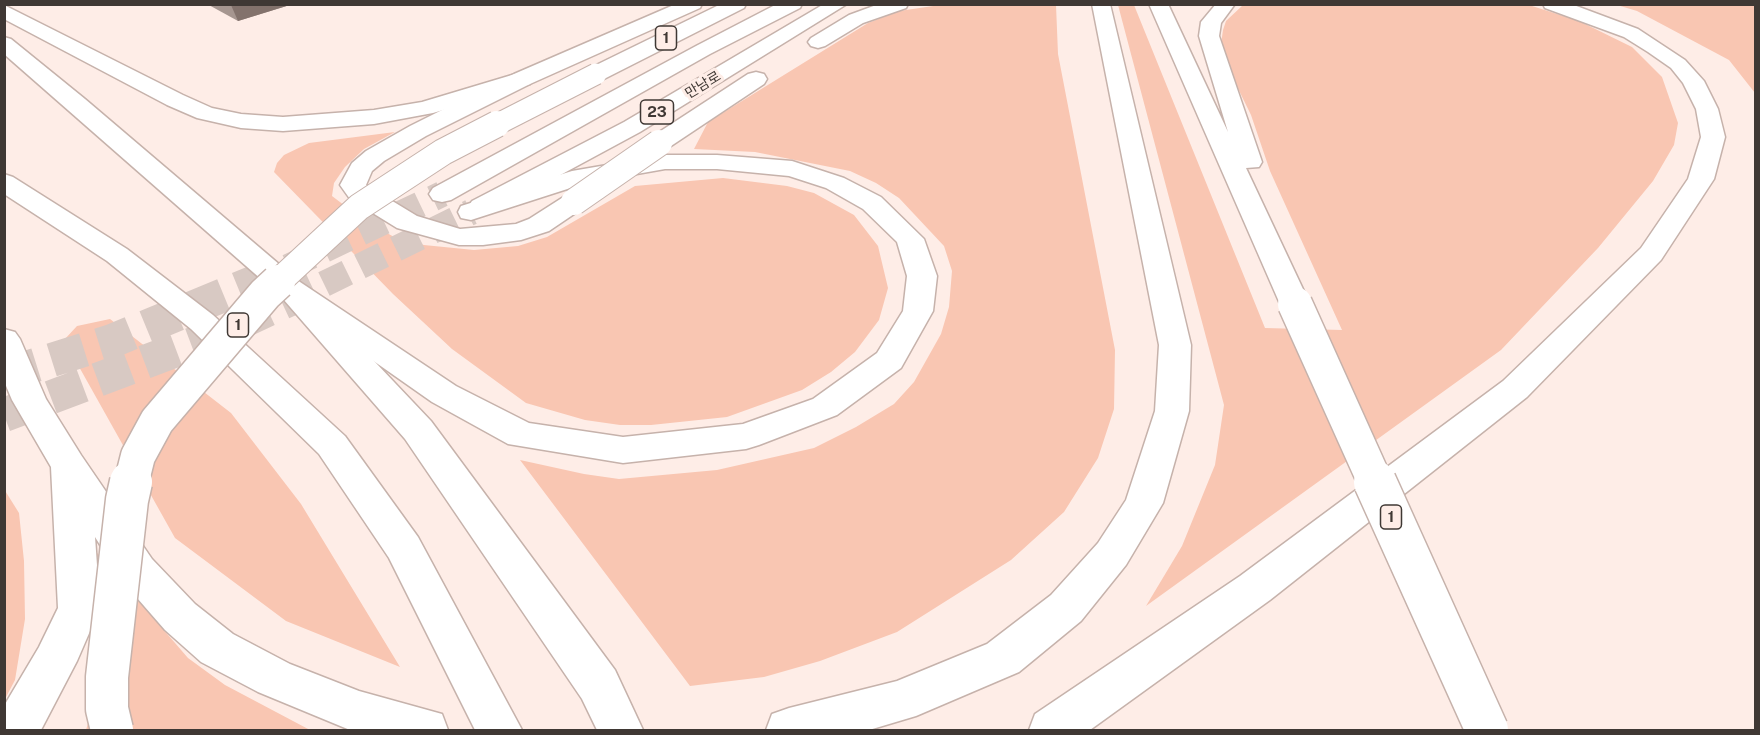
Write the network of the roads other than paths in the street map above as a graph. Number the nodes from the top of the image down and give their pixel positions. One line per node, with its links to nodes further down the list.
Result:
1 (693, 4): 14 (highway)
2 (737, 4): 22 (highway, 1, bridge)
3 (793, 4): 16 (highway, 만남로 / 23)
4 (838, 4): 17 (highway, 만남로 / 23)
5 (899, 4): 12 (highway)
6 (1101, 4): 26 (highway)
7 (1158, 4): 18 (highway, 1)
8 (1226, 4): 18 (highway)
9 (1552, 4): 27 (highway)
10 (4, 11): 14 (highway)
11 (4, 44): 17 (highway)
12 (798, 54)
13 (769, 71): 14 (highway, bridge)
14 (522, 79)
15 (4, 182): 24 (highway)
16 (442, 194)
17 (289, 288): 25 (highway)
18 (1295, 304): 28 (highway, 1, bridge)
19 (4, 339): 20 (highway)
20 (68, 465): 21 (highway); 23 (highway)
21 (16, 730)
22 (112, 730)
23 (425, 730)
24 (499, 730)
25 (620, 730)
26 (789, 730)
27 (1052, 730)
28 (1487, 730)

